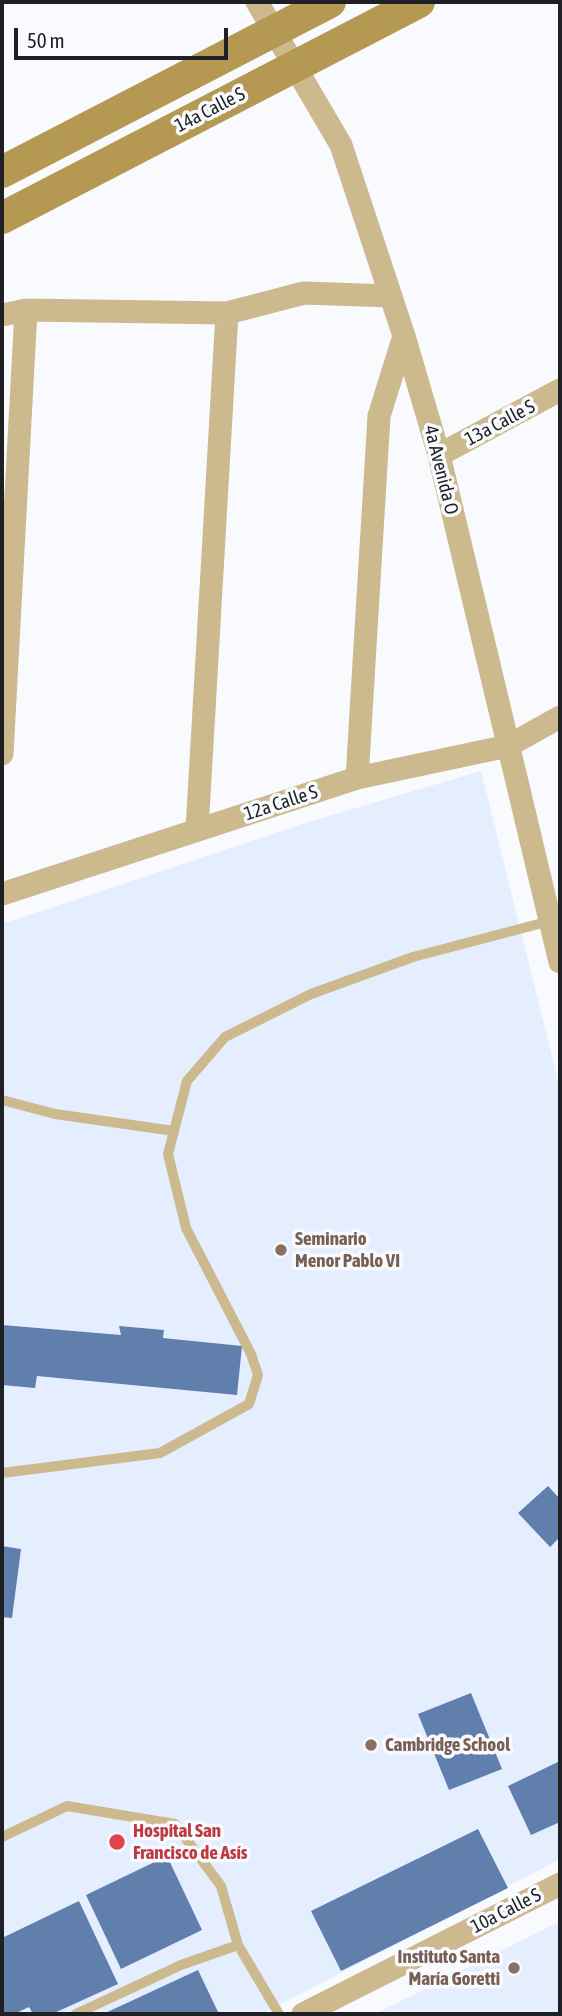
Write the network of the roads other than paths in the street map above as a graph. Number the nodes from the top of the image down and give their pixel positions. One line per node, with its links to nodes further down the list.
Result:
1 (257, 2): 4 (street, 4a Avenida O)
2 (330, 2): 4 (street)
3 (419, 2): 5 (street, 14a Calle S)
4 (273, 31): 5 (street, 4a Avenida O); 6 (street)
5 (295, 67): 7 (street, 14a Calle S); 8 (street, 4a Avenida O)
6 (2, 172)
7 (2, 218)
8 (391, 296): 10 (street); 12 (street, 4a Avenida O)
9 (26, 310): 10 (street); 11 (street); 17 (street)
10 (226, 313): 19 (street)
11 (2, 315)
12 (404, 336): 14 (street, 4a Avenida O); 18 (street)
13 (560, 390): 14 (street, 13a Calle S)
14 (439, 455): 16 (street, 4a Avenida O)
15 (560, 717): 16 (street, 12a Calle S)
16 (508, 746): 18 (street, 12a Calle S); 21 (street, 4a Avenida O)
17 (2, 754)
18 (357, 778): 19 (street, 12a Calle S)
19 (197, 830): 20 (street, 12a Calle S)
20 (2, 894)
21 (550, 921): 22 (street, 4a Avenida O); 24 (lane)
22 (560, 962)
23 (2, 1100): 24 (lane)
24 (174, 1131): 25 (lane)
25 (2, 1474)
26 (2, 1837): 28 (lane)
27 (560, 1884): 31 (street, 10a Calle S)
28 (238, 1945): 29 (lane); 30 (lane)
29 (76, 2014)
30 (279, 2014)
31 (303, 2014)

